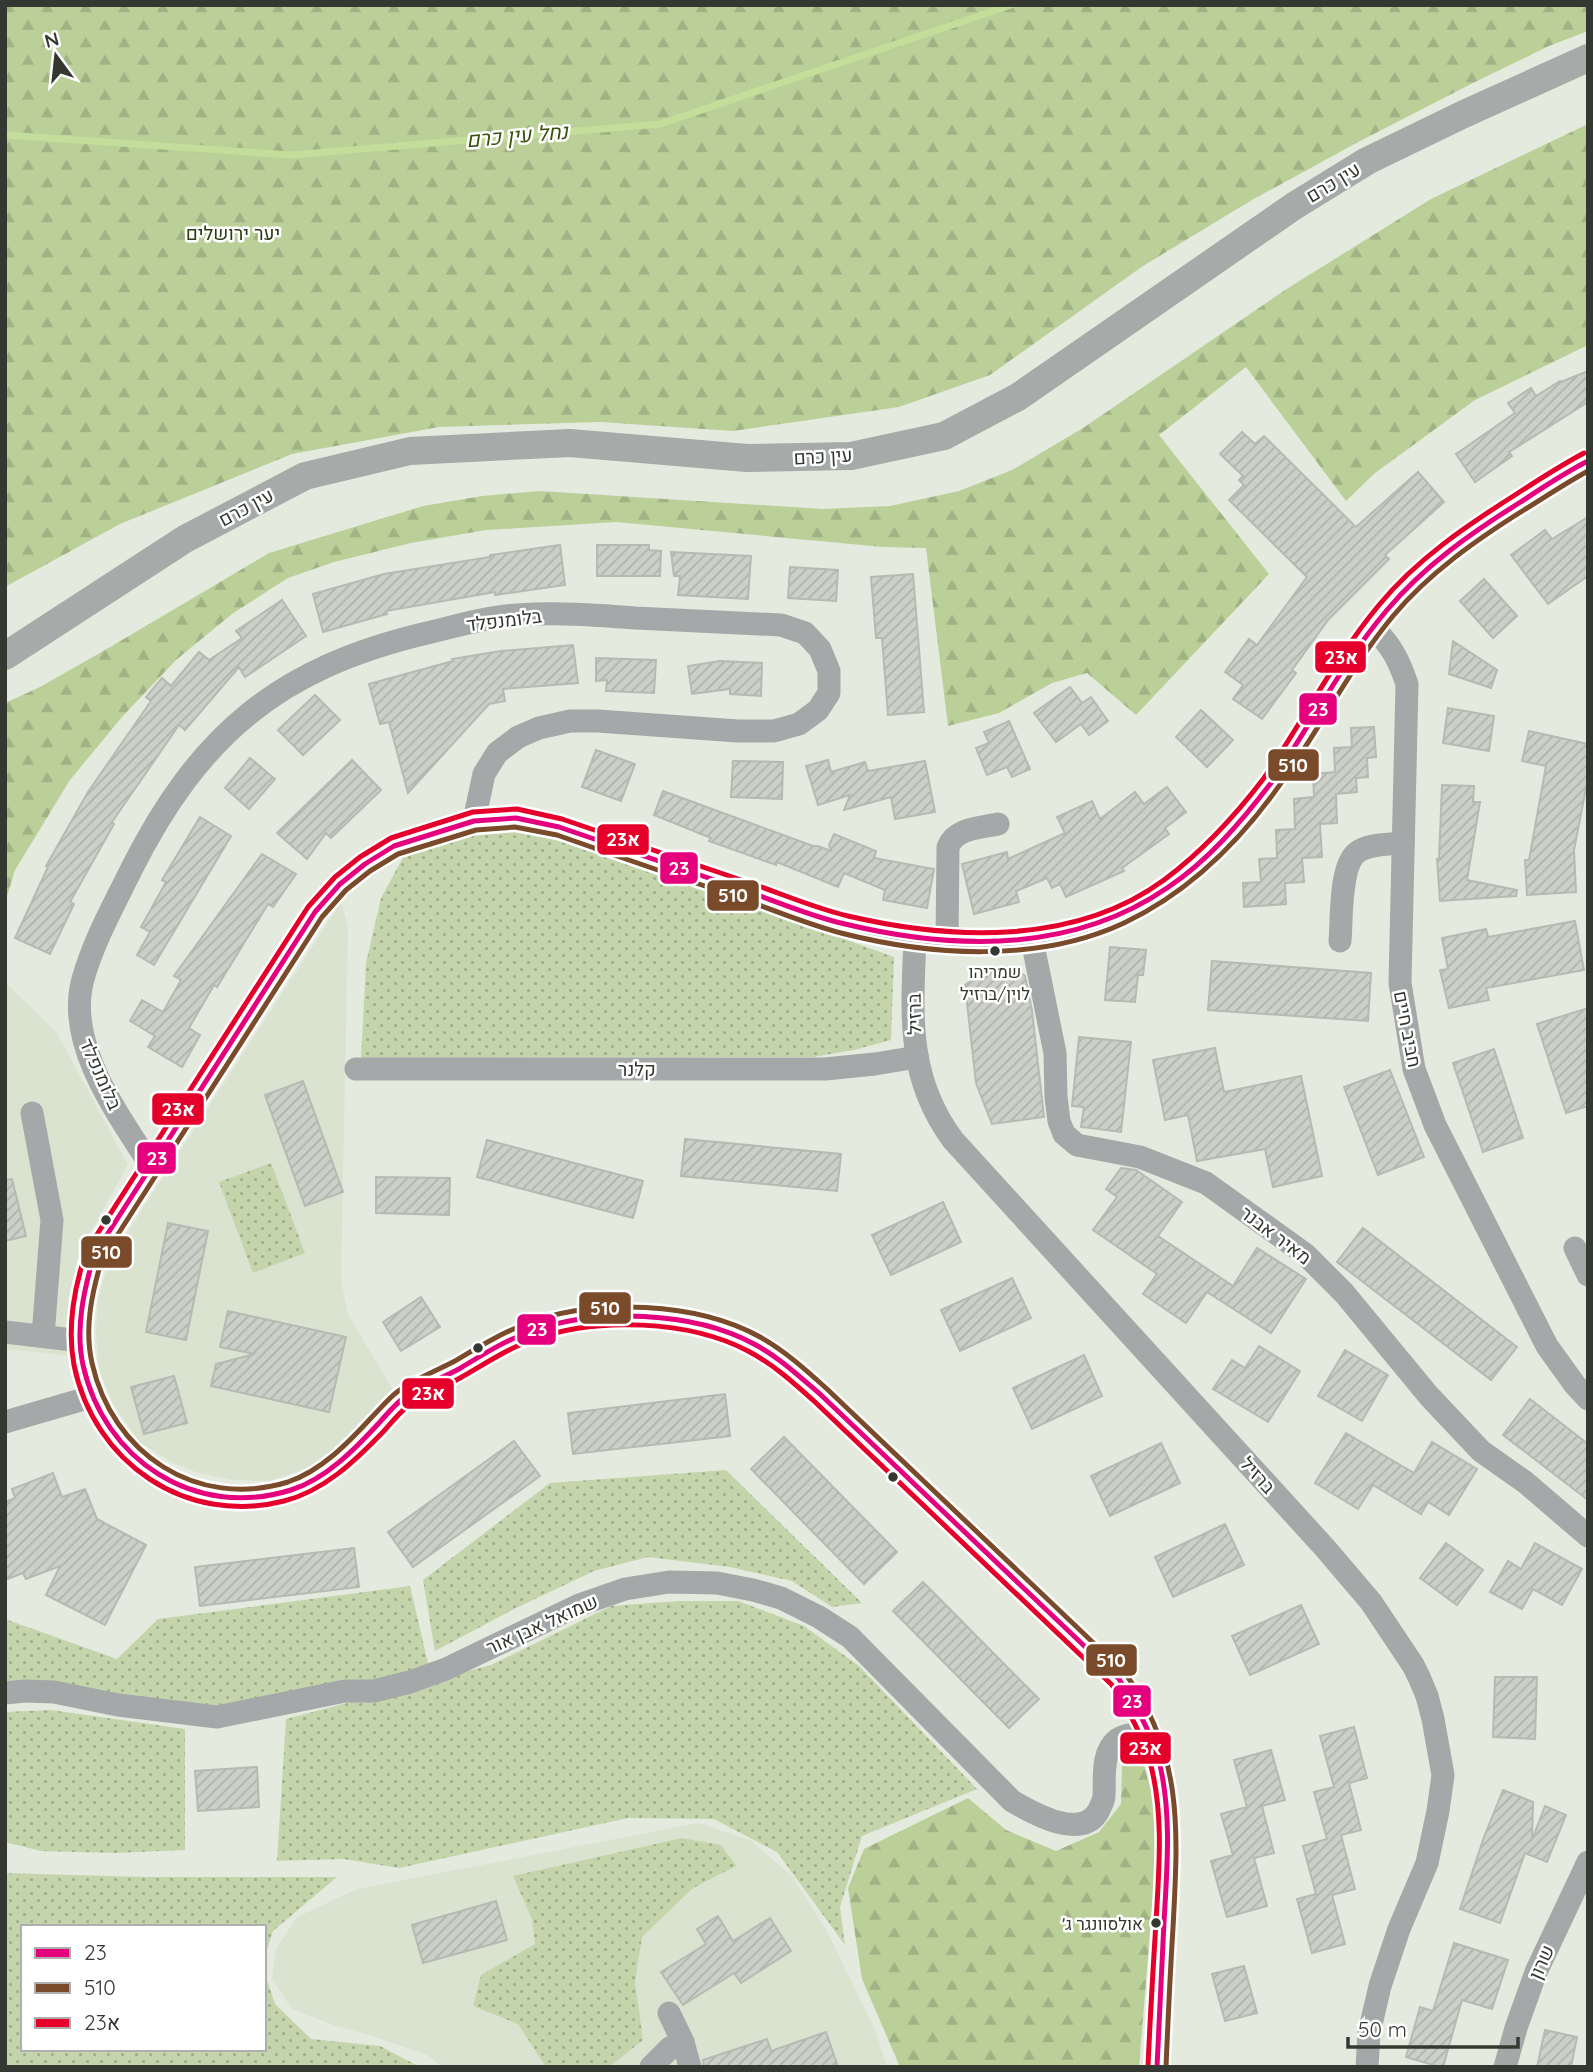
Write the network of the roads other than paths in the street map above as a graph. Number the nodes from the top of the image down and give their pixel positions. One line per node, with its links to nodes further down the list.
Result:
1 (1588, 58): 4 (main road, עין כרם)
2 (1588, 461): 3 (street)
3 (1373, 627): 7 (street, חביב חיים); 9 (street)
4 (5, 656)
5 (474, 821): 8 (street); 15 (street); 15 (street, בלומנפלד)
6 (998, 824): 10 (street)
7 (1403, 843): 11 (street); 22 (street, חביב חיים)
8 (915, 939): 10 (street); 12 (street, ברזיל)
9 (1032, 940): 10 (street); 24 (street, מאיר אבנר)
10 (947, 941)
11 (1340, 941)
12 (918, 1057): 13 (street, קלנר); 33 (street, ברזיל)
13 (356, 1069)
14 (33, 1113): 19 (street)
15 (151, 1166): 20 (street)
16 (1575, 1248): 17 (street)
17 (1588, 1275)
18 (5, 1332): 19 (street)
19 (43, 1336): 20 (street)
20 (81, 1341): 21 (street)
21 (92, 1396): 23 (street); 26 (street)
22 (1588, 1399)
23 (5, 1422)
24 (1588, 1536)
25 (5, 1693): 26 (street, שמואל אבן אור)
26 (1149, 1731): 32 (street)
27 (1588, 1862): 34 (street, שרון)
28 (669, 2013): 29 (street)
29 (683, 2042): 30 (street); 31 (street)
30 (651, 2067)
31 (690, 2067)
32 (1157, 2067)
33 (1367, 2067)
34 (1505, 2067)

